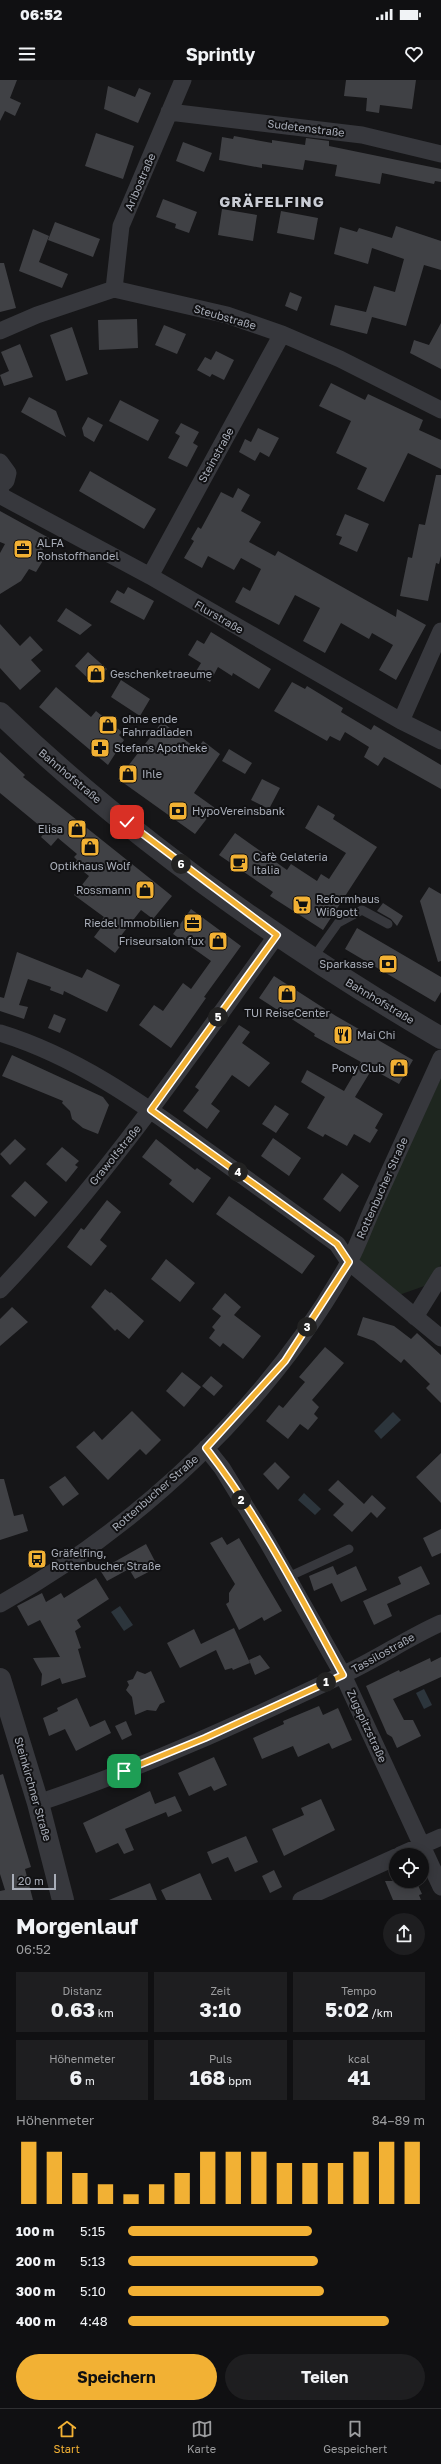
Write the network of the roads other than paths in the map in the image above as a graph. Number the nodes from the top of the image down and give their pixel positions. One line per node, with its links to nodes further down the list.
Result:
1 (183, 80): 2 (street, Aribostraße)
2 (169, 112): 3 (street, Sudetenstraße); 4 (street, Aribostraße)
3 (441, 154)
4 (114, 289): 5 (street); 6 (street, Steubstraße)
5 (0, 332)
6 (282, 334): 7 (street, Steubstraße); 11 (street, Steinstraße)
7 (441, 410)
8 (0, 462): 9 (street)
9 (0, 486)
10 (0, 490): 11 (street, Flurstraße)
11 (150, 576): 14 (street, Flurstraße)
12 (441, 631): 14 (street)
13 (0, 713): 17 (street, Bahnhofstraße)
14 (401, 721): 15 (street, Flurstraße)
15 (441, 742)
16 (388, 924): 18 (lane)
17 (277, 935): 18 (street, Bahnhofstraße); 22 (street, Grawolfstraße)
18 (312, 960): 20 (street, Bahnhofstraße)
19 (0, 1033): 22 (street)
20 (441, 1038)
21 (441, 1058): 23 (street, Rottenbucher Straße)
22 (151, 1110): 23 (street); 25 (street, Grawolfstraße)
23 (349, 1262): 26 (street); 28 (street, Rottenbucher Straße)
24 (441, 1275): 26 (street)
25 (0, 1290)
26 (415, 1317): 27 (street)
27 (441, 1338)
28 (206, 1448): 30 (street, Zugspitzstraße); 31 (street, Rottenbucher Straße)
29 (349, 1549): 30 (lane)
30 (288, 1577): 33 (street, Zugspitzstraße)
31 (0, 1604)
32 (441, 1623): 33 (street, Tassilostraße)
33 (343, 1675): 35 (street, Tassilostraße); 37 (street, Zugspitzstraße)
34 (0, 1679): 35 (street, Steinkirchner Straße)
35 (38, 1803): 41 (street, Steinkirchner Straße)
36 (441, 1837): 37 (street)
37 (422, 1845): 38 (street); 40 (street, Zugspitzstraße)
38 (415, 1848)
39 (389, 1860): 42 (street)
40 (441, 1887)
41 (63, 1900)
42 (301, 1900)

